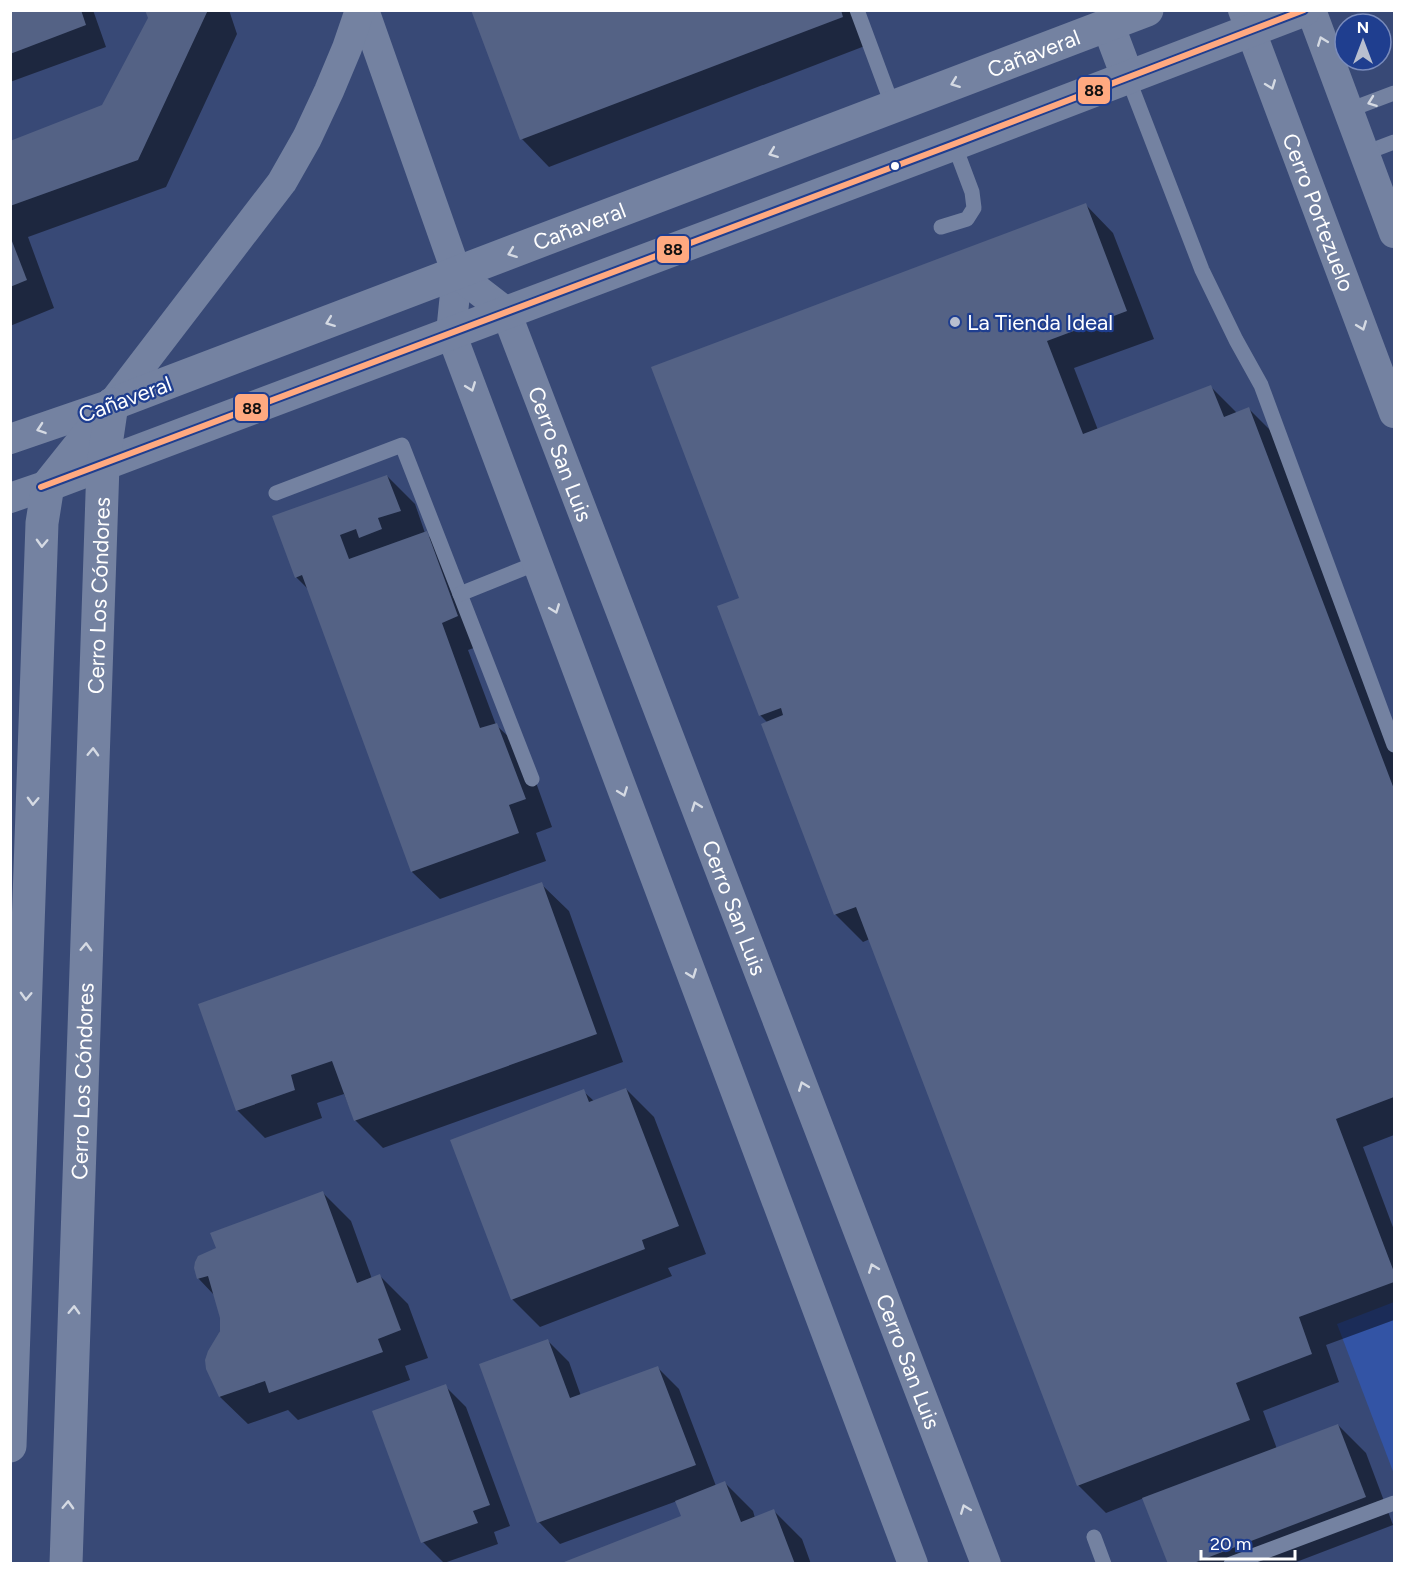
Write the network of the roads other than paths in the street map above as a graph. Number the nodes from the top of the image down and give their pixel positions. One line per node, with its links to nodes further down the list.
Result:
1 (362, 10): 17 (street); 20 (street)
2 (857, 10): 10 (lane)
3 (1147, 10): 7 (street, Cañaveral)
4 (1304, 10): 6 (street)
5 (1311, 10): 11 (street, one-way to 5)
6 (1247, 20): 8 (street); 21 (street, Cerro Portezuelo, one-way to 21)
7 (1108, 26): 8 (street); 10 (street, Cañaveral, one-way to 10)
8 (1128, 78): 13 (street); 29 (lane)
9 (1395, 93): 11 (lane, one-way to 11)
10 (893, 107): 17 (street, Cañaveral, one-way to 17)
11 (1349, 110): 14 (street)
12 (1395, 142): 14 (lane)
13 (954, 144): 15 (lane); 18 (street)
14 (1365, 153): 16 (street)
15 (942, 228)
16 (1395, 233)
17 (457, 274): 18 (street); 19 (street); 20 (street, Cañaveral, one-way to 20)
18 (506, 312): 19 (street); 36 (street, Cerro San Luis, one-way to 18)
19 (451, 333): 23 (street); 27 (street, one-way to 27)
20 (112, 404): 22 (street, Cañaveral, one-way to 22); 23 (street, Cerro Los Cóndores); 24 (street)
21 (1395, 413)
22 (10, 439)
23 (103, 465): 24 (street); 34 (street, Cerro Los Cóndores, one-way to 23)
24 (48, 485): 26 (street); 31 (street, one-way to 31)
25 (276, 493): 28 (lane)
26 (10, 498)
27 (537, 563): 28 (lane); 35 (street, one-way to 35)
28 (460, 594): 30 (lane)
29 (1395, 746)
30 (532, 779)
31 (10, 1446)
32 (1395, 1503): 38 (lane)
33 (1094, 1537): 37 (lane)
34 (66, 1563)
35 (913, 1563)
36 (986, 1563)
37 (1104, 1563)
38 (1231, 1563)

